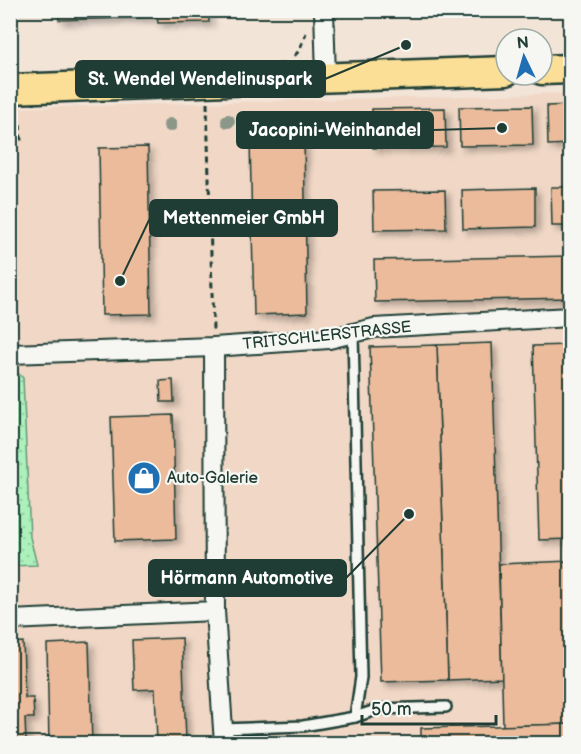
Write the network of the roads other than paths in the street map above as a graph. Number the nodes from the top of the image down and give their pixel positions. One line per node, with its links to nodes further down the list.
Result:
1 (324, 10): 5 (street)
2 (570, 69): 3 (main road)
3 (554, 70)
4 (494, 71): 5 (main road)
5 (326, 77): 6 (main road)
6 (10, 89)
7 (570, 317): 8 (street, TRITSCHLERSTRASSE)
8 (352, 333): 9 (street, TRITSCHLERSTRASSE); 14 (lane)
9 (214, 347): 10 (street, TRITSCHLERSTRASSE); 11 (street)
10 (10, 354)
11 (214, 611): 12 (street); 15 (street)
12 (10, 620)
13 (446, 707): 14 (lane)
14 (355, 717): 15 (lane)
15 (224, 736)

